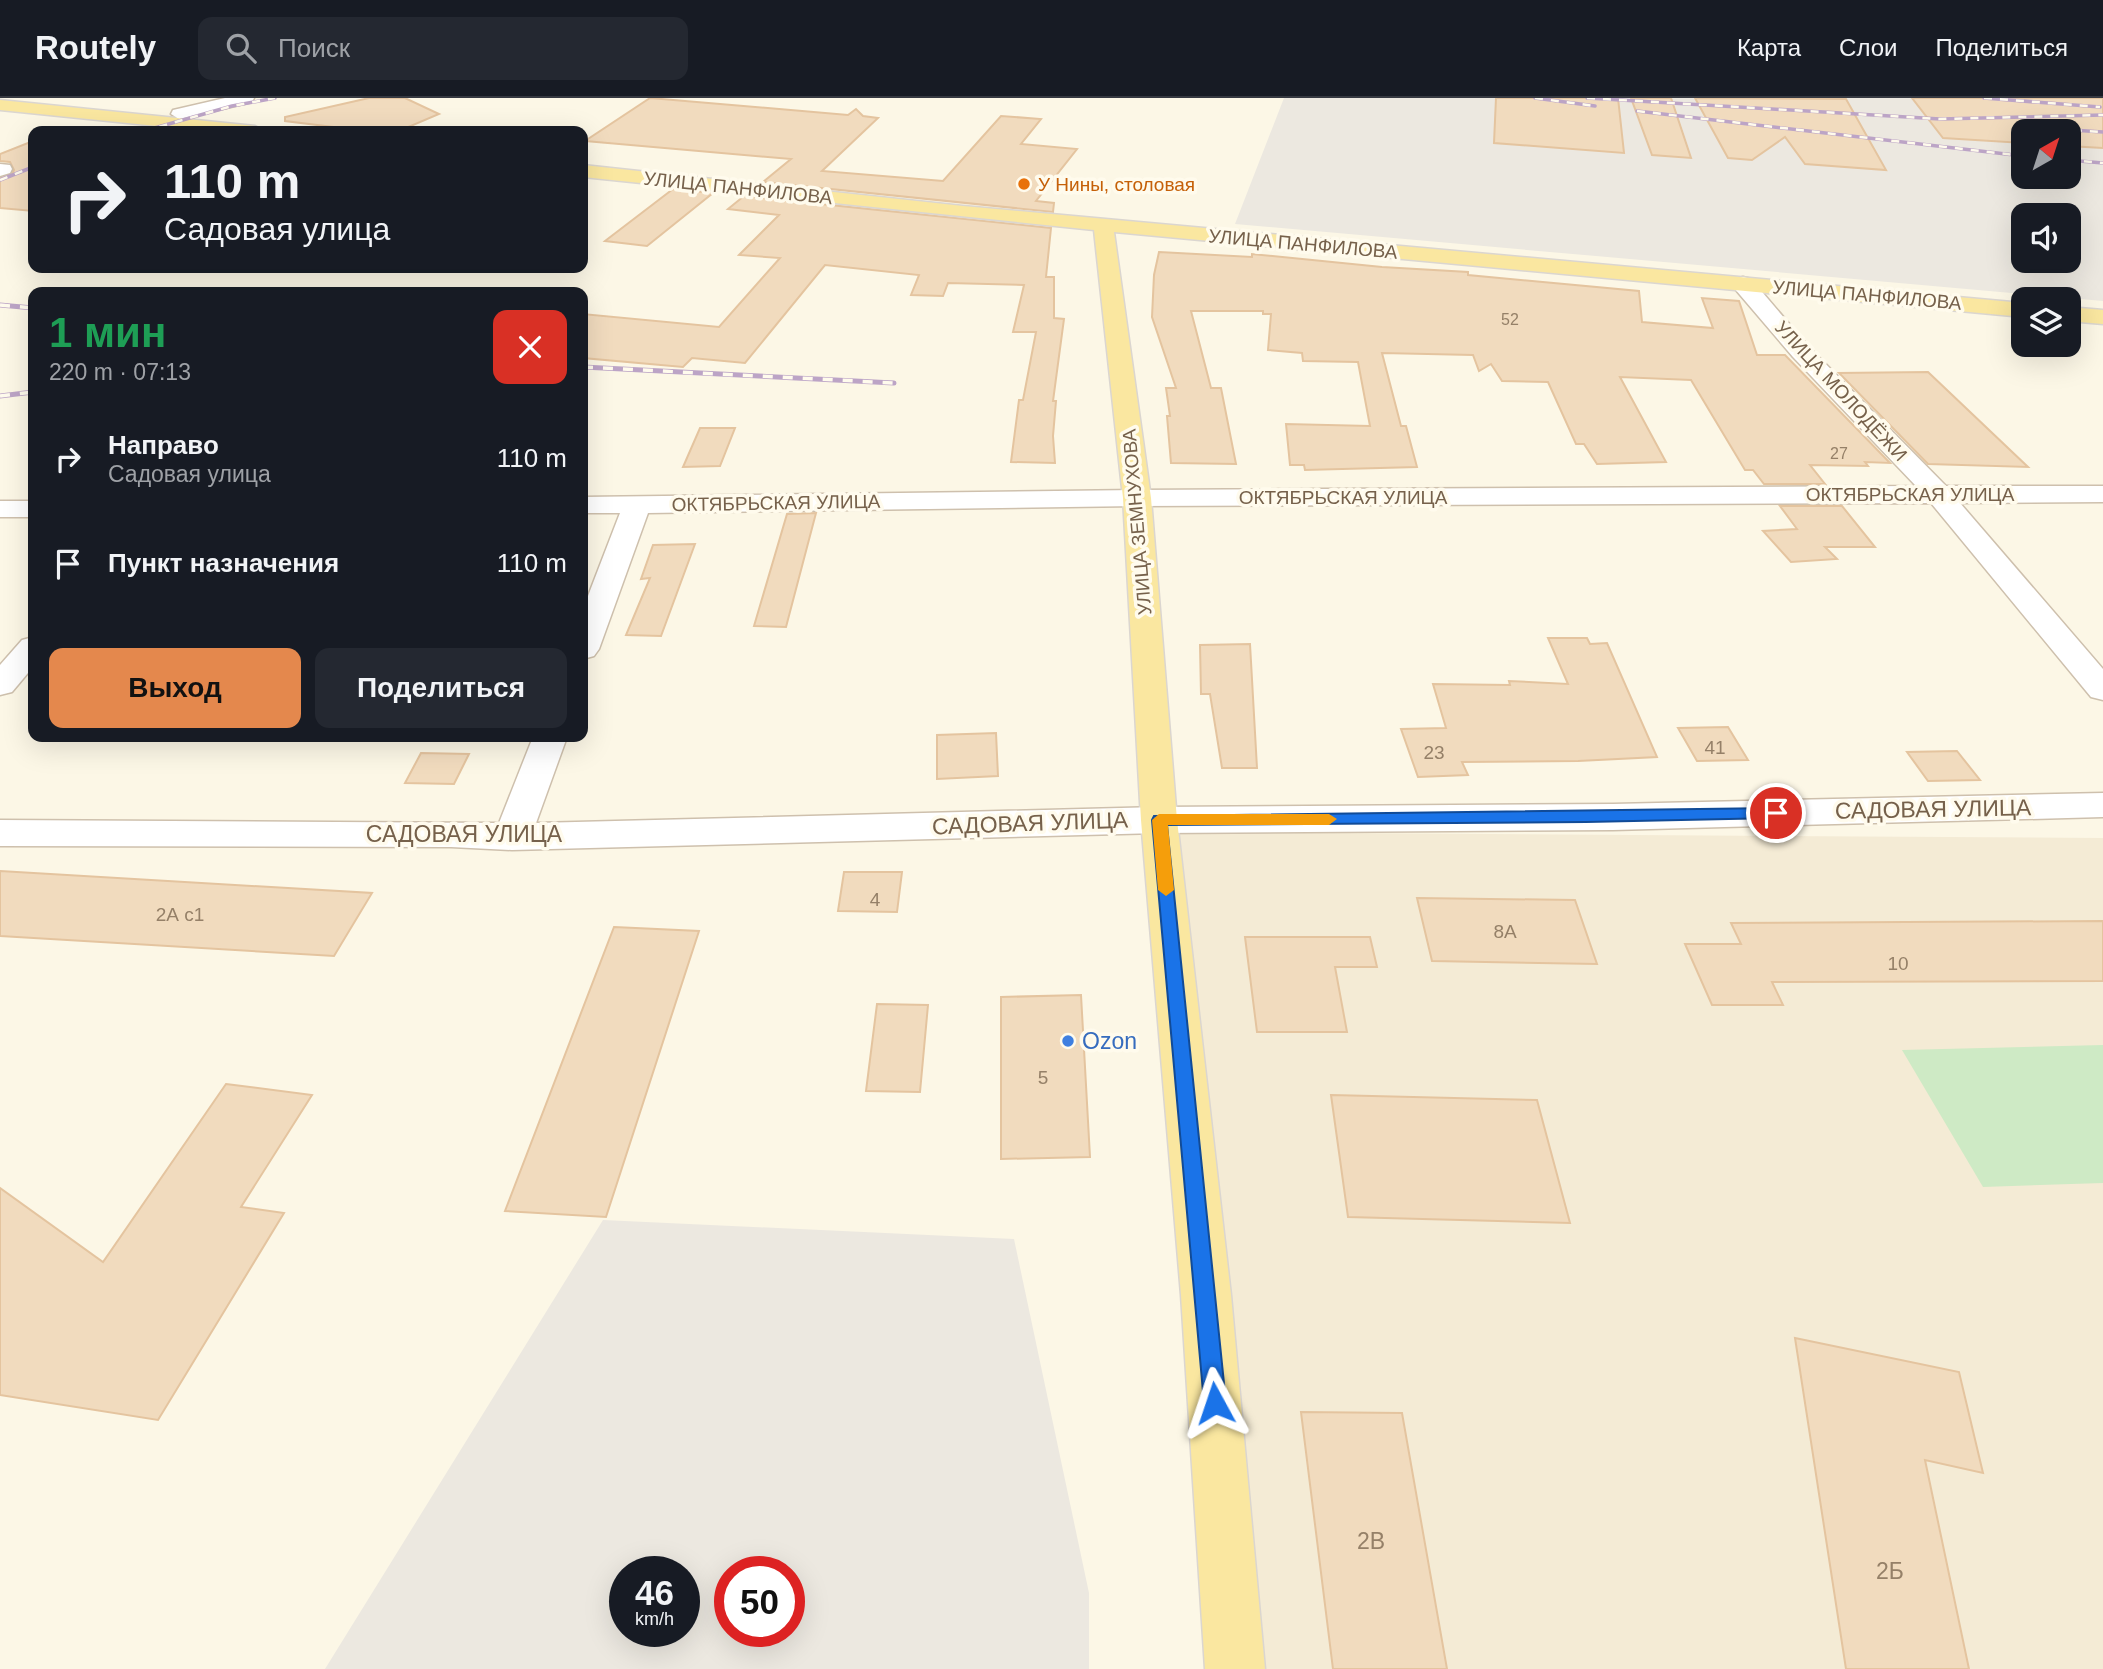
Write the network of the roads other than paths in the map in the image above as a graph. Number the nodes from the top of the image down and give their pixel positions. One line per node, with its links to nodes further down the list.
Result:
1 (246, 98): 3 (street)
2 (0, 105): 4 (main road)
3 (179, 114)
4 (206, 126)
5 (588, 172): 6 (main road, УЛИЦА ПАНФИЛОВА)
6 (1103, 225): 7 (main road, УЛИЦА ПАНФИЛОВА); 13 (main road, УЛИЦА ЗЕМНУХОВА)
7 (1743, 284): 8 (main road, УЛИЦА ПАНФИЛОВА); 11 (street, УЛИЦА МОЛОДЁЖИ)
8 (2011, 309)
9 (2081, 315): 10 (main road)
10 (2103, 317)
11 (1938, 494): 12 (street, ОКТЯБРЬСКАЯ УЛИЦА); 13 (street, ОКТЯБРЬСКАЯ УЛИЦА); 21 (street, УЛИЦА МОЛОДЁЖИ)
12 (2103, 494)
13 (1137, 498): 15 (street, ОКТЯБРЬСКАЯ УЛИЦА); 24 (main road, УЛИЦА ЗЕМНУХОВА)
14 (588, 505): 15 (street, ОКТЯБРЬСКАЯ УЛИЦА)
15 (637, 505): 18 (street)
16 (0, 509): 17 (street)
17 (28, 509)
18 (588, 636)
19 (28, 654): 20 (street)
20 (0, 685)
21 (2103, 690)
22 (548, 742): 26 (street)
23 (2103, 805): 24 (street, САДОВАЯ УЛИЦА)
24 (1159, 820): 26 (street, САДОВАЯ УЛИЦА); 27 (main road, УЛИЦА ЗЕМНУХОВА)
25 (0, 832): 26 (street, САДОВАЯ УЛИЦА)
26 (512, 837)
27 (1235, 1669)

